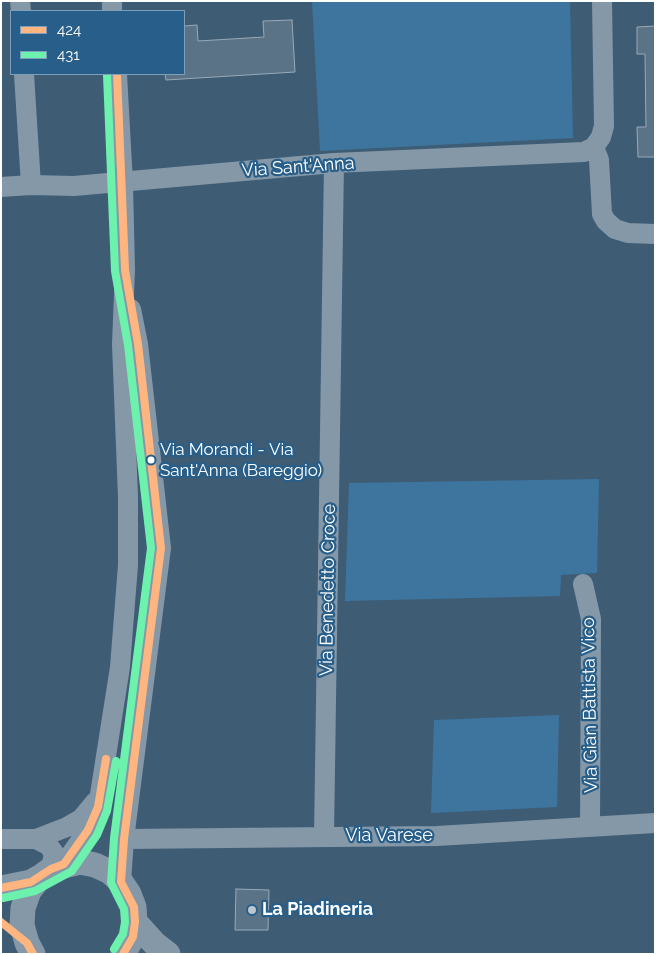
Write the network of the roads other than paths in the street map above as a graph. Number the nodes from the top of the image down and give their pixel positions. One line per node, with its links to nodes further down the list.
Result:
1 (602, 1): 4 (street)
2 (24, 75): 7 (street)
3 (116, 75): 6 (street)
4 (594, 147): 5 (street, Via Sant'Anna); 9 (street)
5 (334, 163): 6 (street, Via Sant'Anna); 15 (street, Via Benedetto Croce)
6 (124, 182): 7 (street, Via Sant'Anna); 10 (street)
7 (31, 185): 8 (street, Via Sant'Anna)
8 (1, 187)
9 (655, 234)
10 (125, 270): 12 (street); 18 (street)
11 (583, 584): 14 (street, Via Gian Battista Vico)
12 (101, 789): 17 (street); 19 (street)
13 (655, 823): 14 (street, Via Varese)
14 (590, 827): 15 (street, Via Varese)
15 (324, 836): 18 (street, Via Varese)
16 (1, 839): 17 (street)
17 (36, 839): 19 (street)
18 (124, 839): 20 (street)
19 (52, 870): 20 (main road); 21 (main road); 24 (main road)
20 (121, 882): 23 (main road)
21 (1, 888)
22 (1, 922): 24 (main road)
23 (135, 922): 25 (main road); 26 (main road)
24 (30, 948)
25 (123, 954)
26 (168, 954)

